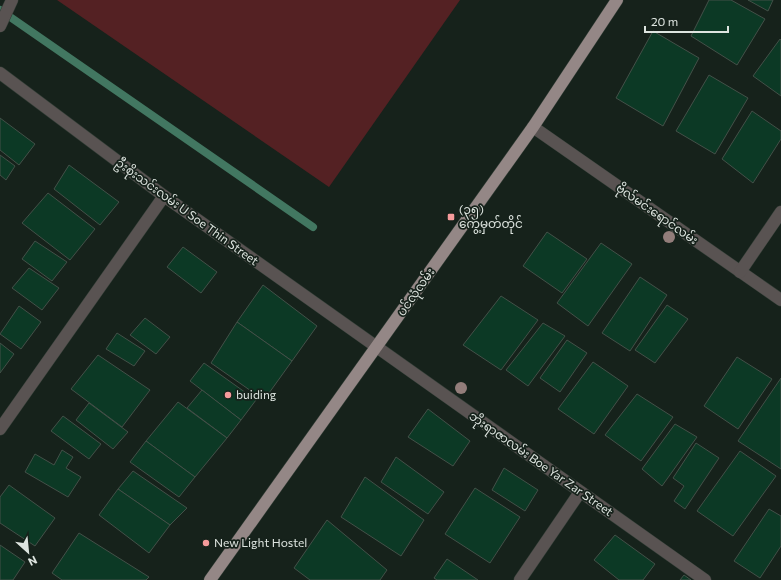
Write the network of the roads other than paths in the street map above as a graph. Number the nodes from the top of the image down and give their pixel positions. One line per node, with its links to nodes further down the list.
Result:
1 (12, 0): 3 (street)
2 (616, 0): 5 (main road, ပင်လုံလမ်း)
3 (0, 26)
4 (0, 73): 6 (street, ဦးစိုးသင်းလမ်း U Soe Thin Street)
5 (533, 127): 8 (street, ဗိုလ်မင်းရောင်လမ်း); 10 (main road, ပင်လုံလမ်း)
6 (164, 196): 10 (street, ဦးစိုးသင်းလမ်း U Soe Thin Street); 11 (street)
7 (781, 212): 8 (street)
8 (740, 272): 9 (street, ဗိုလ်မင်းရောင်လမ်း)
9 (781, 300)
10 (377, 348): 12 (street, ဘိုးရာဇာလမ်း Boe Yar Zar Street); 13 (main road, ပင်လုံလမ်း)
11 (0, 429)
12 (580, 492): 14 (street); 15 (street, ဘိုးရာဇာလမ်း Boe Yar Zar Street)
13 (210, 580)
14 (520, 580)
15 (705, 580)

